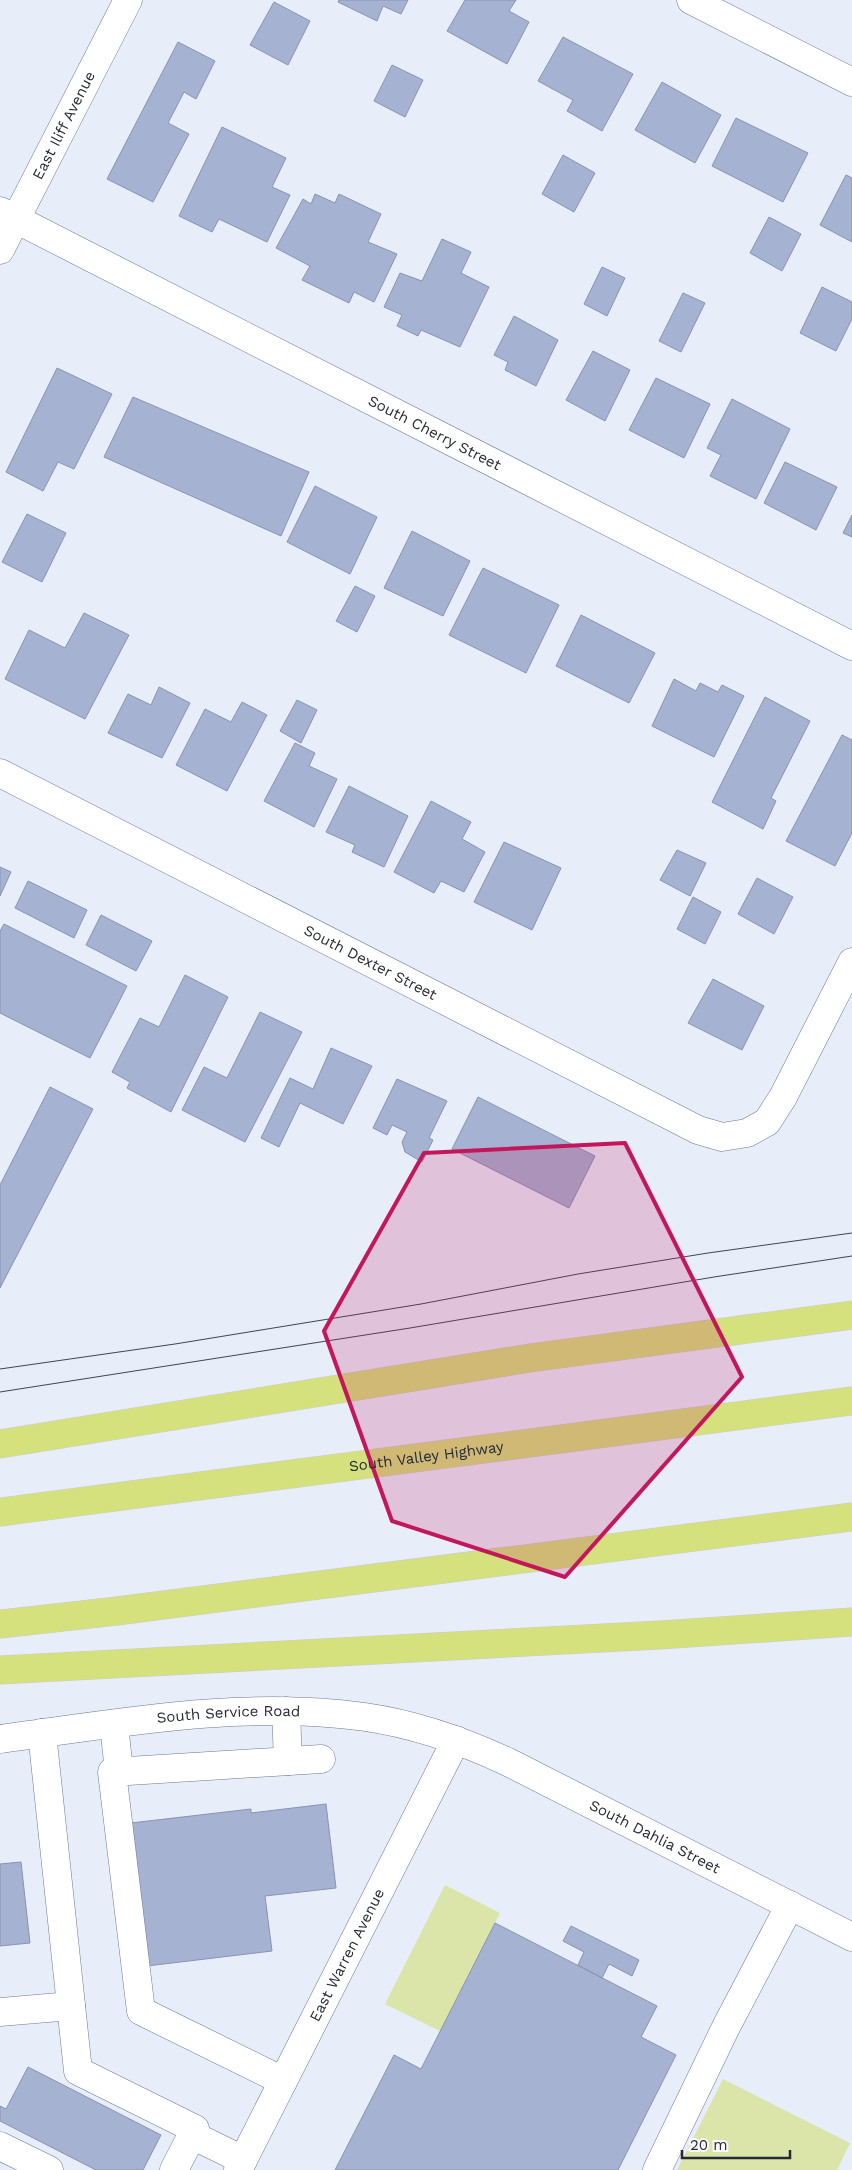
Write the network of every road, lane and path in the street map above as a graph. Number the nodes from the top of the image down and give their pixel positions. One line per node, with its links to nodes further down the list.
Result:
1 (128, 0): 4 (street, East Iliff Avenue)
2 (691, 0): 3 (street)
3 (852, 82)
4 (8, 215): 5 (street, East Iliff Avenue); 6 (street, South Cherry Street)
5 (0, 250)
6 (852, 646)
7 (0, 773): 8 (street, South Dexter Street)
8 (852, 962)
9 (852, 1315): 11 (highway)
10 (852, 1401): 12 (highway, South Valley Highway)
11 (0, 1444)
12 (0, 1512)
13 (852, 1517): 15 (highway)
14 (852, 1622): 16 (highway)
15 (0, 1624)
16 (0, 1670)
17 (286, 1711): 18 (street, South Service Road); 21 (street, South Service Road); 23 (street)
18 (114, 1724): 19 (street, South Service Road); 24 (street)
19 (42, 1734): 20 (street, South Service Road); 27 (street)
20 (0, 1739)
21 (456, 1740): 25 (street, South Dahlia Street); 29 (street, East Warren Avenue)
22 (321, 1759): 23 (street)
23 (288, 1761): 24 (street)
24 (120, 1772): 29 (street)
25 (790, 1905): 26 (street, South Dahlia Street); 35 (street)
26 (852, 1937)
27 (72, 2006): 28 (street); 30 (street)
28 (0, 2012)
29 (283, 2081): 32 (street, East Warren Avenue)
30 (192, 2135): 32 (street); 34 (street)
31 (0, 2146): 33 (street)
32 (240, 2165)
33 (49, 2170)
34 (174, 2170)
35 (656, 2170)

